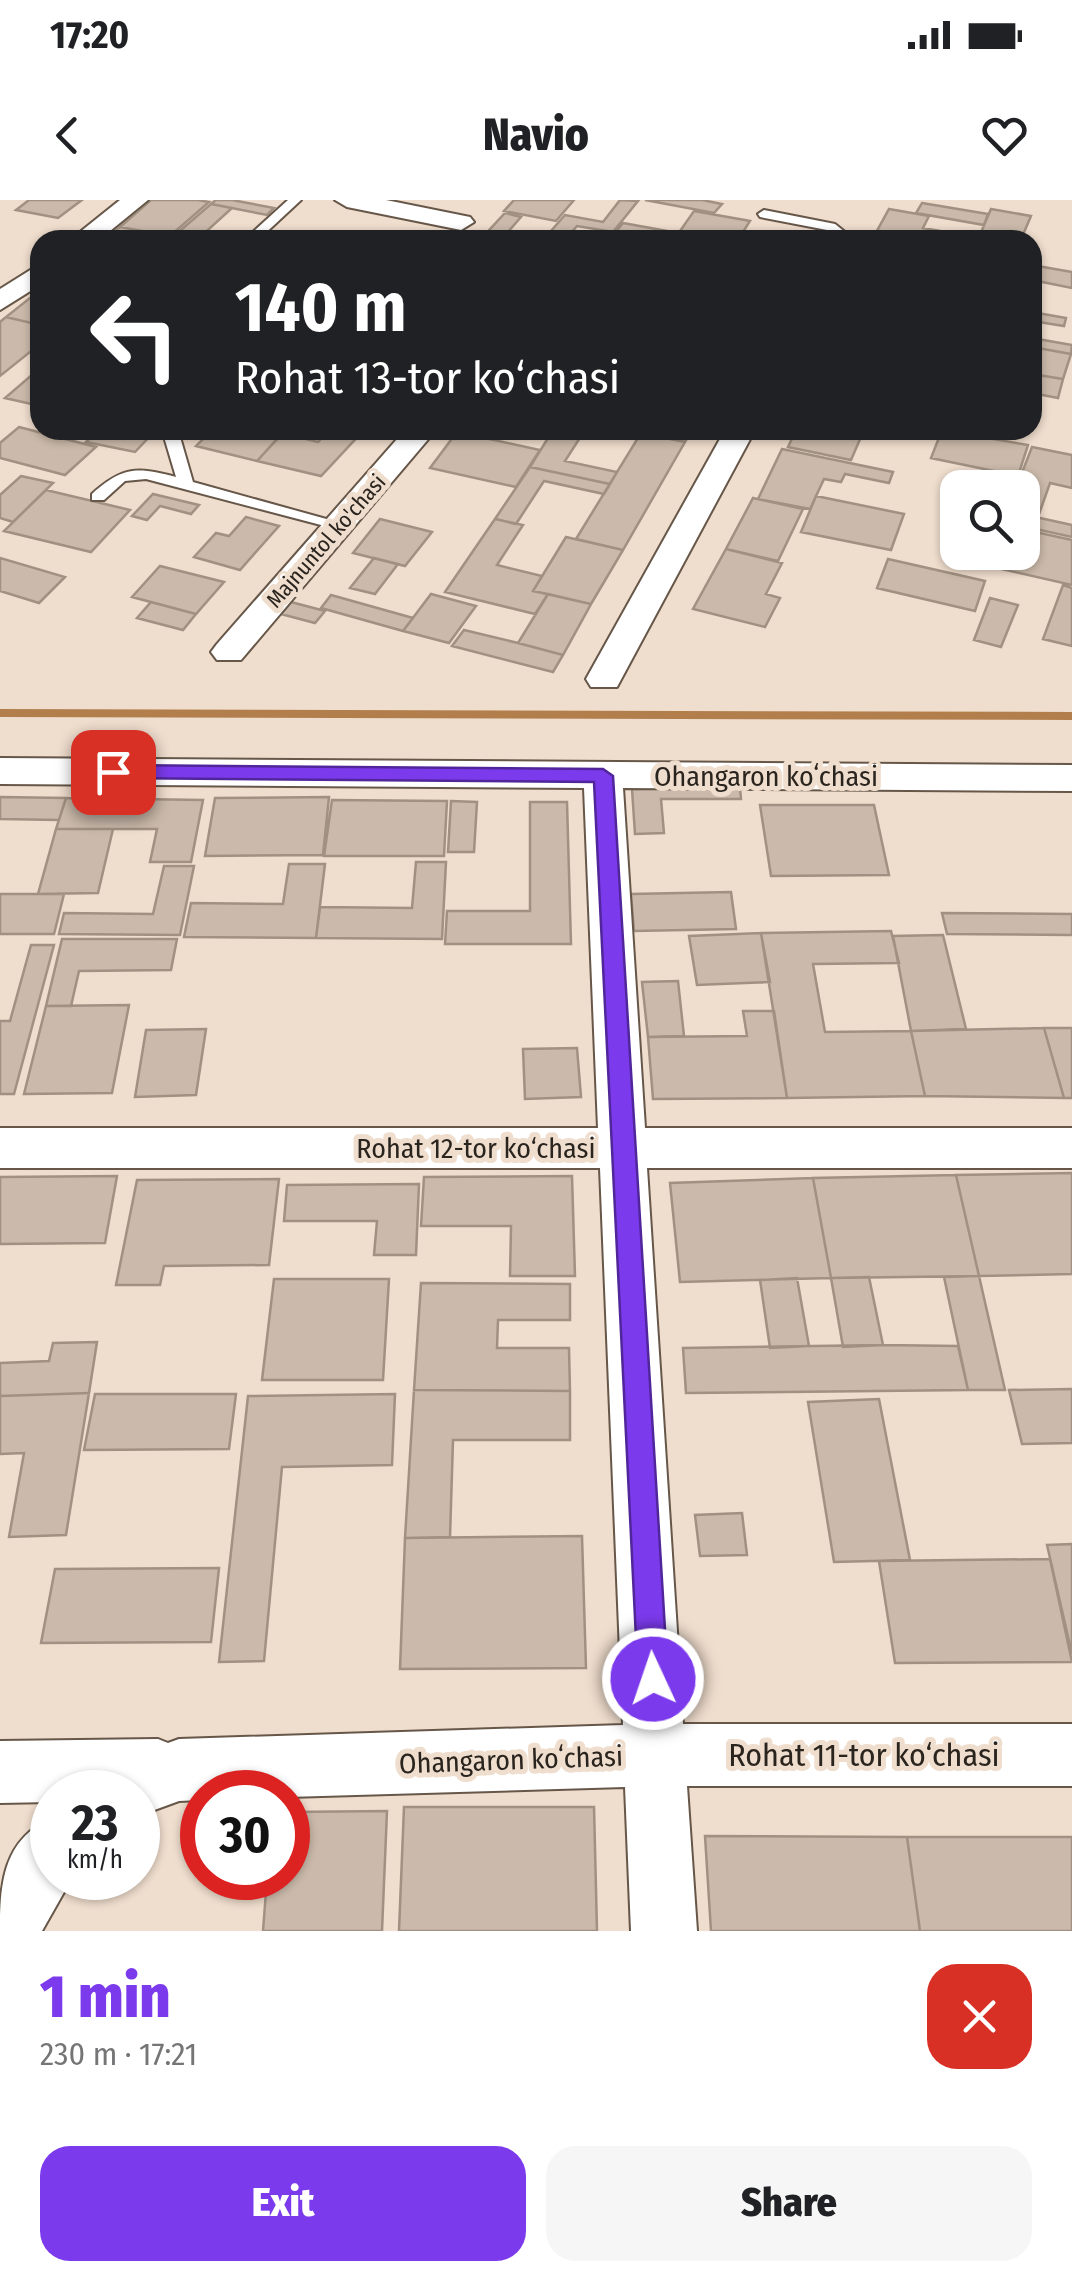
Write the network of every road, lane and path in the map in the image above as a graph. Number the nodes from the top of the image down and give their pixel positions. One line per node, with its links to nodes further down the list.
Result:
1 (136, 200): 6 (street)
2 (295, 200): 7 (lane)
3 (347, 200): 8 (street)
4 (483, 200): 9 (street)
5 (764, 214): 10 (lane)
6 (96, 230)
7 (261, 230)
8 (450, 230)
9 (454, 230)
10 (836, 230)
11 (30, 280): 12 (street)
12 (0, 302)
13 (173, 440): 16 (lane)
14 (412, 440): 18 (street, Majnuntol ko'chasi)
15 (735, 440): 20 (street)
16 (186, 484): 17 (lane); 18 (lane)
17 (98, 498)
18 (340, 525): 19 (street, Majnuntol ko'chasi)
19 (229, 652)
20 (604, 679)
21 (0, 771): 22 (street)
22 (603, 776): 23 (street, Ohangaron koʻchasi); 25 (street, Ohangaron koʻchasi)
23 (1072, 778)
24 (0, 1148): 25 (street, Rohat 12-tor ko‘chasi)
25 (624, 1148): 26 (street, Rohat 12-tor ko‘chasi); 27 (street, Ohangaron koʻchasi)
26 (1072, 1148)
27 (657, 1755): 28 (street, Rohat 11-tor ko‘chasi); 29 (street, Ohangaron koʻchasi); 34 (street)
28 (1072, 1755)
29 (179, 1770): 30 (street); 31 (street, Ohangaron koʻchasi)
30 (0, 1772)
31 (160, 1777)
32 (30, 1889): 33 (street)
33 (6, 1931)
34 (664, 1931)

